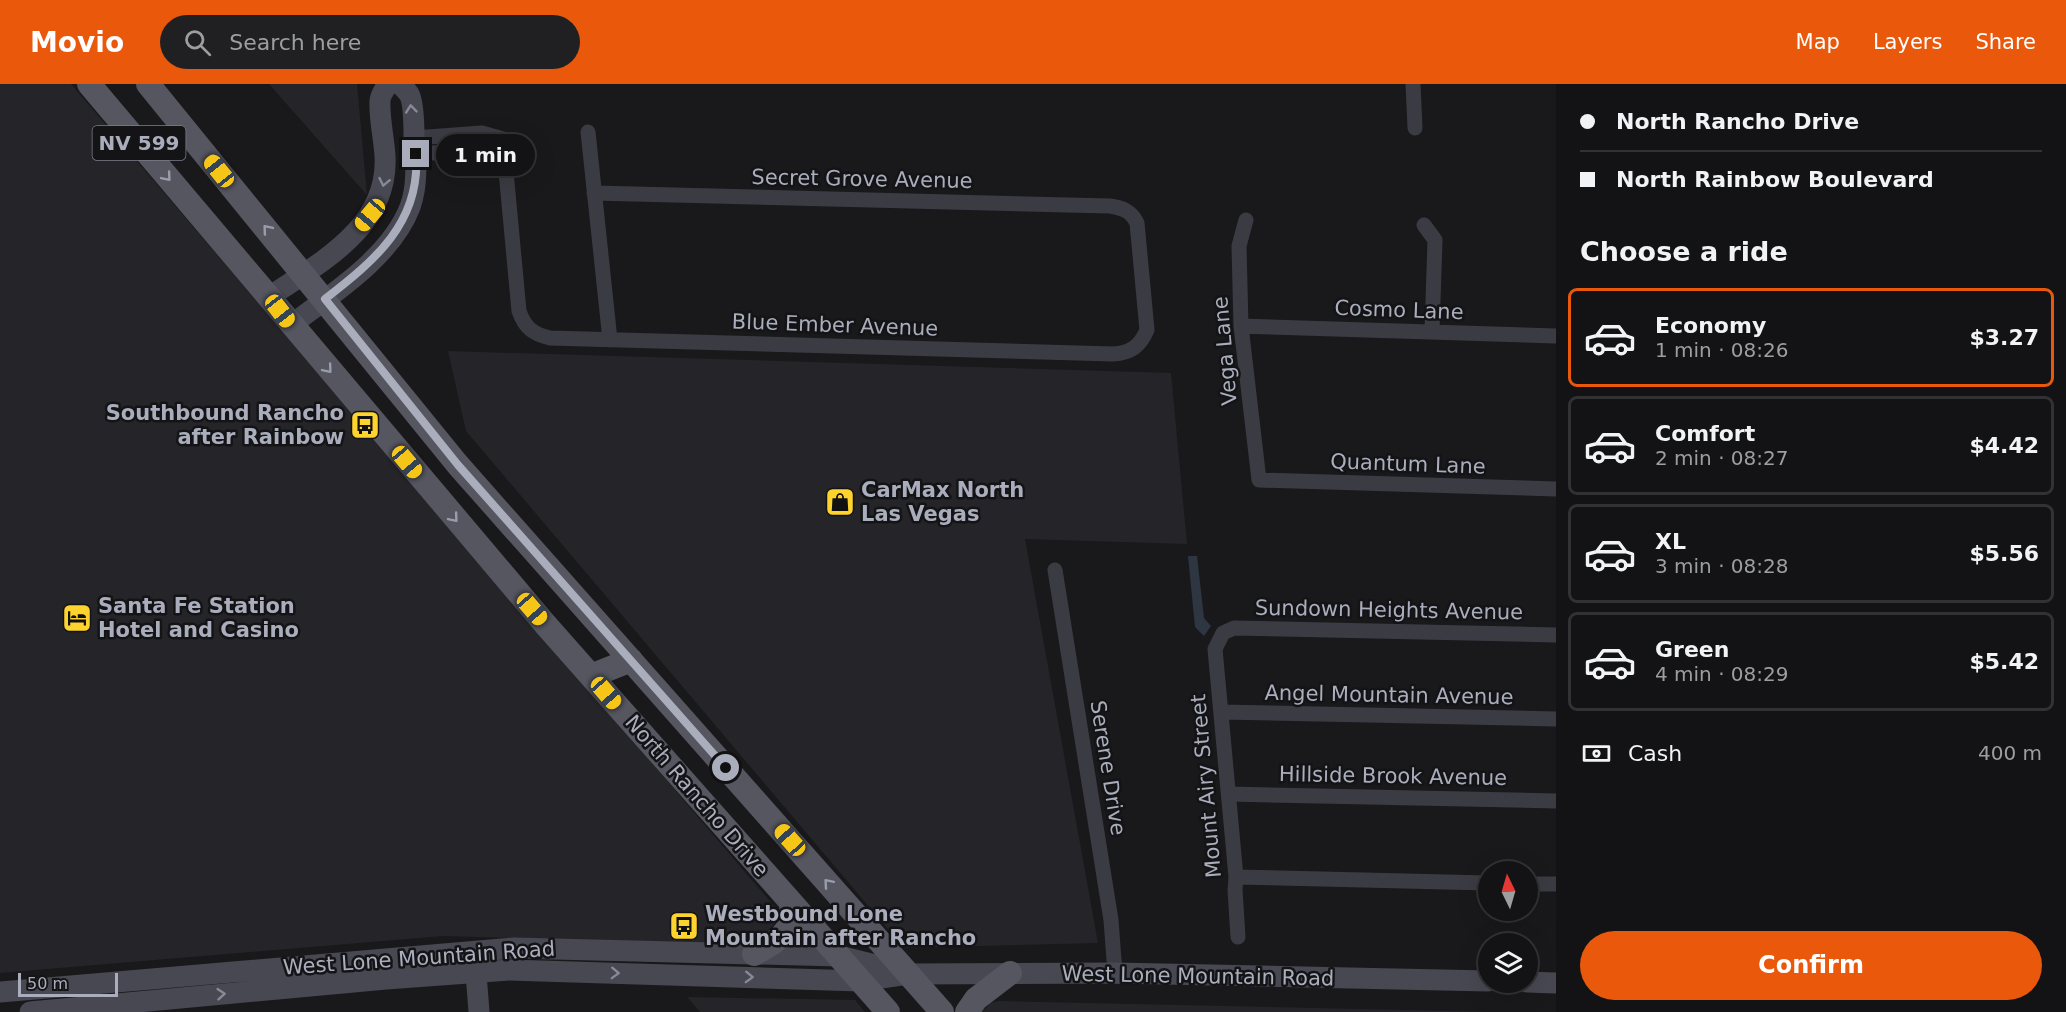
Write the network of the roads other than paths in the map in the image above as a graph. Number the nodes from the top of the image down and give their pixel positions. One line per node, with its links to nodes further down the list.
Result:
1 (89, 84): 13 (main road, North Rancho Drive / NV 599, one-way to 13)
2 (148, 84): 12 (main road, North Rancho Drive / NV 599, one-way to 2)
3 (388, 84): 12 (main road, one-way to 12)
4 (400, 84): 8 (main road, one-way to 4)
5 (1413, 84): 6 (street)
6 (1415, 128)
7 (588, 132): 9 (street)
8 (415, 146): 14 (main road); 19 (street, Blue Ember Avenue)
9 (594, 193): 19 (street); 20 (street, Secret Grove Avenue)
10 (1246, 220): 16 (street, Vega Lane)
11 (1424, 225): 17 (street)
12 (304, 274): 13 (main road); 14 (main road, North Rancho Drive / NV 599)
13 (269, 297): 15 (main road, North Rancho Drive / NV 599)
14 (325, 299): 15 (main road); 26 (main road, North Rancho Drive / NV 599)
15 (291, 325): 27 (main road, North Rancho Drive / NV 599, one-way to 27)
16 (1241, 326): 17 (street, Cosmo Lane); 21 (street, Vega Lane)
17 (1432, 332): 18 (street, Cosmo Lane)
18 (1556, 336)
19 (610, 340): 20 (street, Blue Ember Avenue)
20 (1140, 345)
21 (1259, 480): 22 (street, Quantum Lane)
22 (1556, 489)
23 (1054, 570): 46 (street, Serene Drive)
24 (1223, 633): 25 (street, Sundown Heights Avenue); 28 (street, Mount Airy Street)
25 (1556, 635)
26 (631, 660): 27 (main road); 47 (main road, North Rancho Drive / NV 599, one-way to 26)
27 (591, 676): 36 (main road, North Rancho Drive / NV 599)
28 (1221, 712): 29 (street, Angel Mountain Avenue); 30 (street, Mount Airy Street)
29 (1556, 719)
30 (1229, 794): 31 (street, Hillside Brook Avenue); 32 (street, Mount Airy Street)
31 (1556, 801)
32 (1236, 877): 33 (street); 37 (street, Mount Airy Street)
33 (1478, 883)
34 (1538, 884): 35 (street)
35 (1556, 884)
36 (790, 902): 39 (main road); 40 (main road, North Rancho Drive / NV 599)
37 (1238, 937)
38 (475, 951): 39 (main road, West Lone Mountain Road); 41 (main road, West Lone Mountain Road); 44 (main road)
39 (754, 954): 40 (main road, West Lone Mountain Road)
40 (839, 956): 47 (main road, West Lone Mountain Road); 51 (main road, North Rancho Drive / NV 599)
41 (384, 958): 42 (main road, West Lone Mountain Road); 50 (main road)
42 (352, 960): 43 (main road, West Lone Mountain Road); 53 (main road)
43 (259, 969): 48 (main road, West Lone Mountain Road); 56 (main road)
44 (476, 972): 50 (main road, West Lone Mountain Road); 51 (main road, West Lone Mountain Road, one-way to 51); 61 (main road)
45 (1010, 973): 46 (main road, West Lone Mountain Road); 47 (main road, West Lone Mountain Road); 64 (main road)
46 (1115, 973): 52 (main road, West Lone Mountain Road)
47 (908, 974): 51 (main road, West Lone Mountain Road); 63 (main road, North Rancho Drive / NV 599)
48 (187, 975): 49 (main road, West Lone Mountain Road); 58 (main road)
49 (140, 979): 57 (main road, West Lone Mountain Road); 59 (main road)
50 (386, 979): 53 (main road, West Lone Mountain Road)
51 (861, 981): 62 (main road, North Rancho Drive / NV 599)
52 (1478, 981)
53 (354, 982): 56 (main road, West Lone Mountain Road)
54 (1538, 982): 55 (main road)
55 (1556, 983)
56 (261, 991): 58 (main road, West Lone Mountain Road, one-way to 56)
57 (0, 992)
58 (189, 998): 59 (main road, West Lone Mountain Road)
59 (142, 1009): 60 (main road, West Lone Mountain Road)
60 (30, 1012)
61 (479, 1012)
62 (888, 1012)
63 (942, 1012)
64 (967, 1012)

